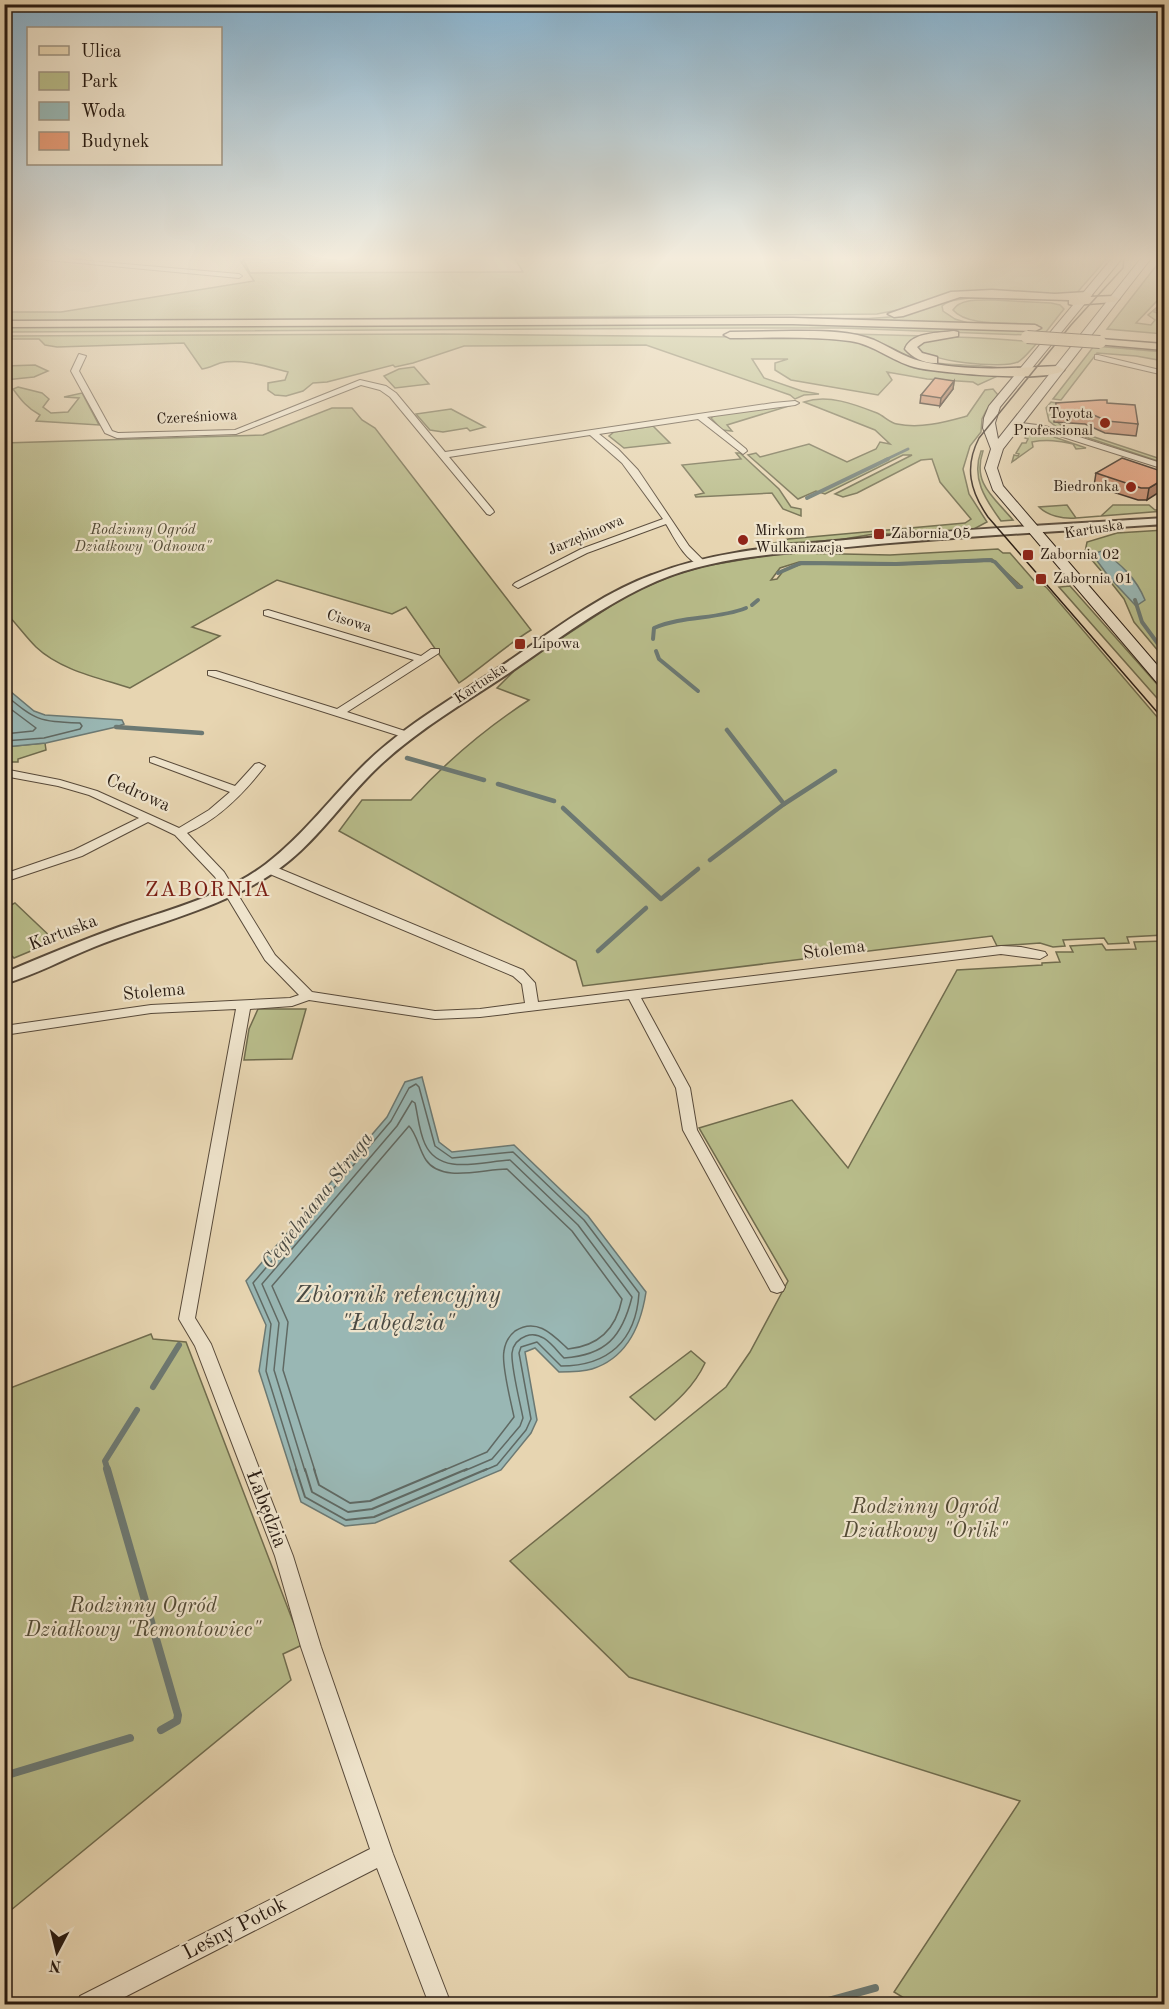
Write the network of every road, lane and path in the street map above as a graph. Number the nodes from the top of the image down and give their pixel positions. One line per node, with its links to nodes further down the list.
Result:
1 (888, 351): 7 (main road)
2 (913, 351): 7 (main road)
3 (1041, 351): 9 (main road)
4 (1073, 351): 8 (main road)
5 (82, 356): 18 (street, Czereśniowa)
6 (1098, 357): 10 (street)
7 (1006, 369): 9 (main road); 9 (main road)
8 (1058, 370): 9 (main road); 11 (main road)
9 (1024, 371): 11 (main road); 16 (main road)
10 (1164, 373)
11 (1046, 385): 14 (main road)
12 (795, 403): 13 (street)
13 (700, 416): 15 (street); 17 (street)
14 (1016, 424): 16 (main road); 19 (street)
15 (592, 433): 18 (street); 21 (street)
16 (997, 449): 23 (main road)
17 (743, 451)
18 (442, 455): 20 (street, Czereśniowa)
19 (1164, 467)
20 (490, 512)
21 (669, 520): 24 (street); 25 (street, Jarzębinowa)
22 (1164, 521): 23 (street, Kartuska)
23 (1037, 533): 24 (street, Kartuska); 30 (main road)
24 (701, 563): 32 (street, Kartuska)
25 (518, 585)
26 (268, 613): 28 (street, Cisowa)
27 (435, 651): 28 (street)
28 (421, 659): 31 (street)
29 (212, 673): 31 (street)
30 (1164, 682)
31 (338, 713): 32 (street)
32 (407, 735): 39 (street, Kartuska)
33 (154, 760): 36 (street)
34 (259, 766): 36 (street)
35 (4, 772): 37 (street, Cedrowa)
36 (238, 791): 38 (street)
37 (150, 818): 38 (street, Cedrowa); 40 (street)
38 (179, 832): 41 (street, Cedrowa)
39 (269, 869): 41 (street, Kartuska); 47 (street)
40 (4, 878)
41 (229, 891): 43 (street, Kartuska); 45 (street)
42 (1040, 955): 44 (street, Stolema)
43 (4, 979)
44 (632, 993): 47 (street, Stolema); 49 (street)
45 (308, 996): 46 (street, Stolema); 47 (street, Stolema)
46 (244, 1005): 48 (street, Stolema); 50 (street, Łabędzia)
47 (532, 1006)
48 (4, 1031)
49 (777, 1287)
50 (381, 1854): 51 (street, Leśny Potok); 52 (street, Łabędzia)
51 (88, 2004)
52 (440, 2004)

